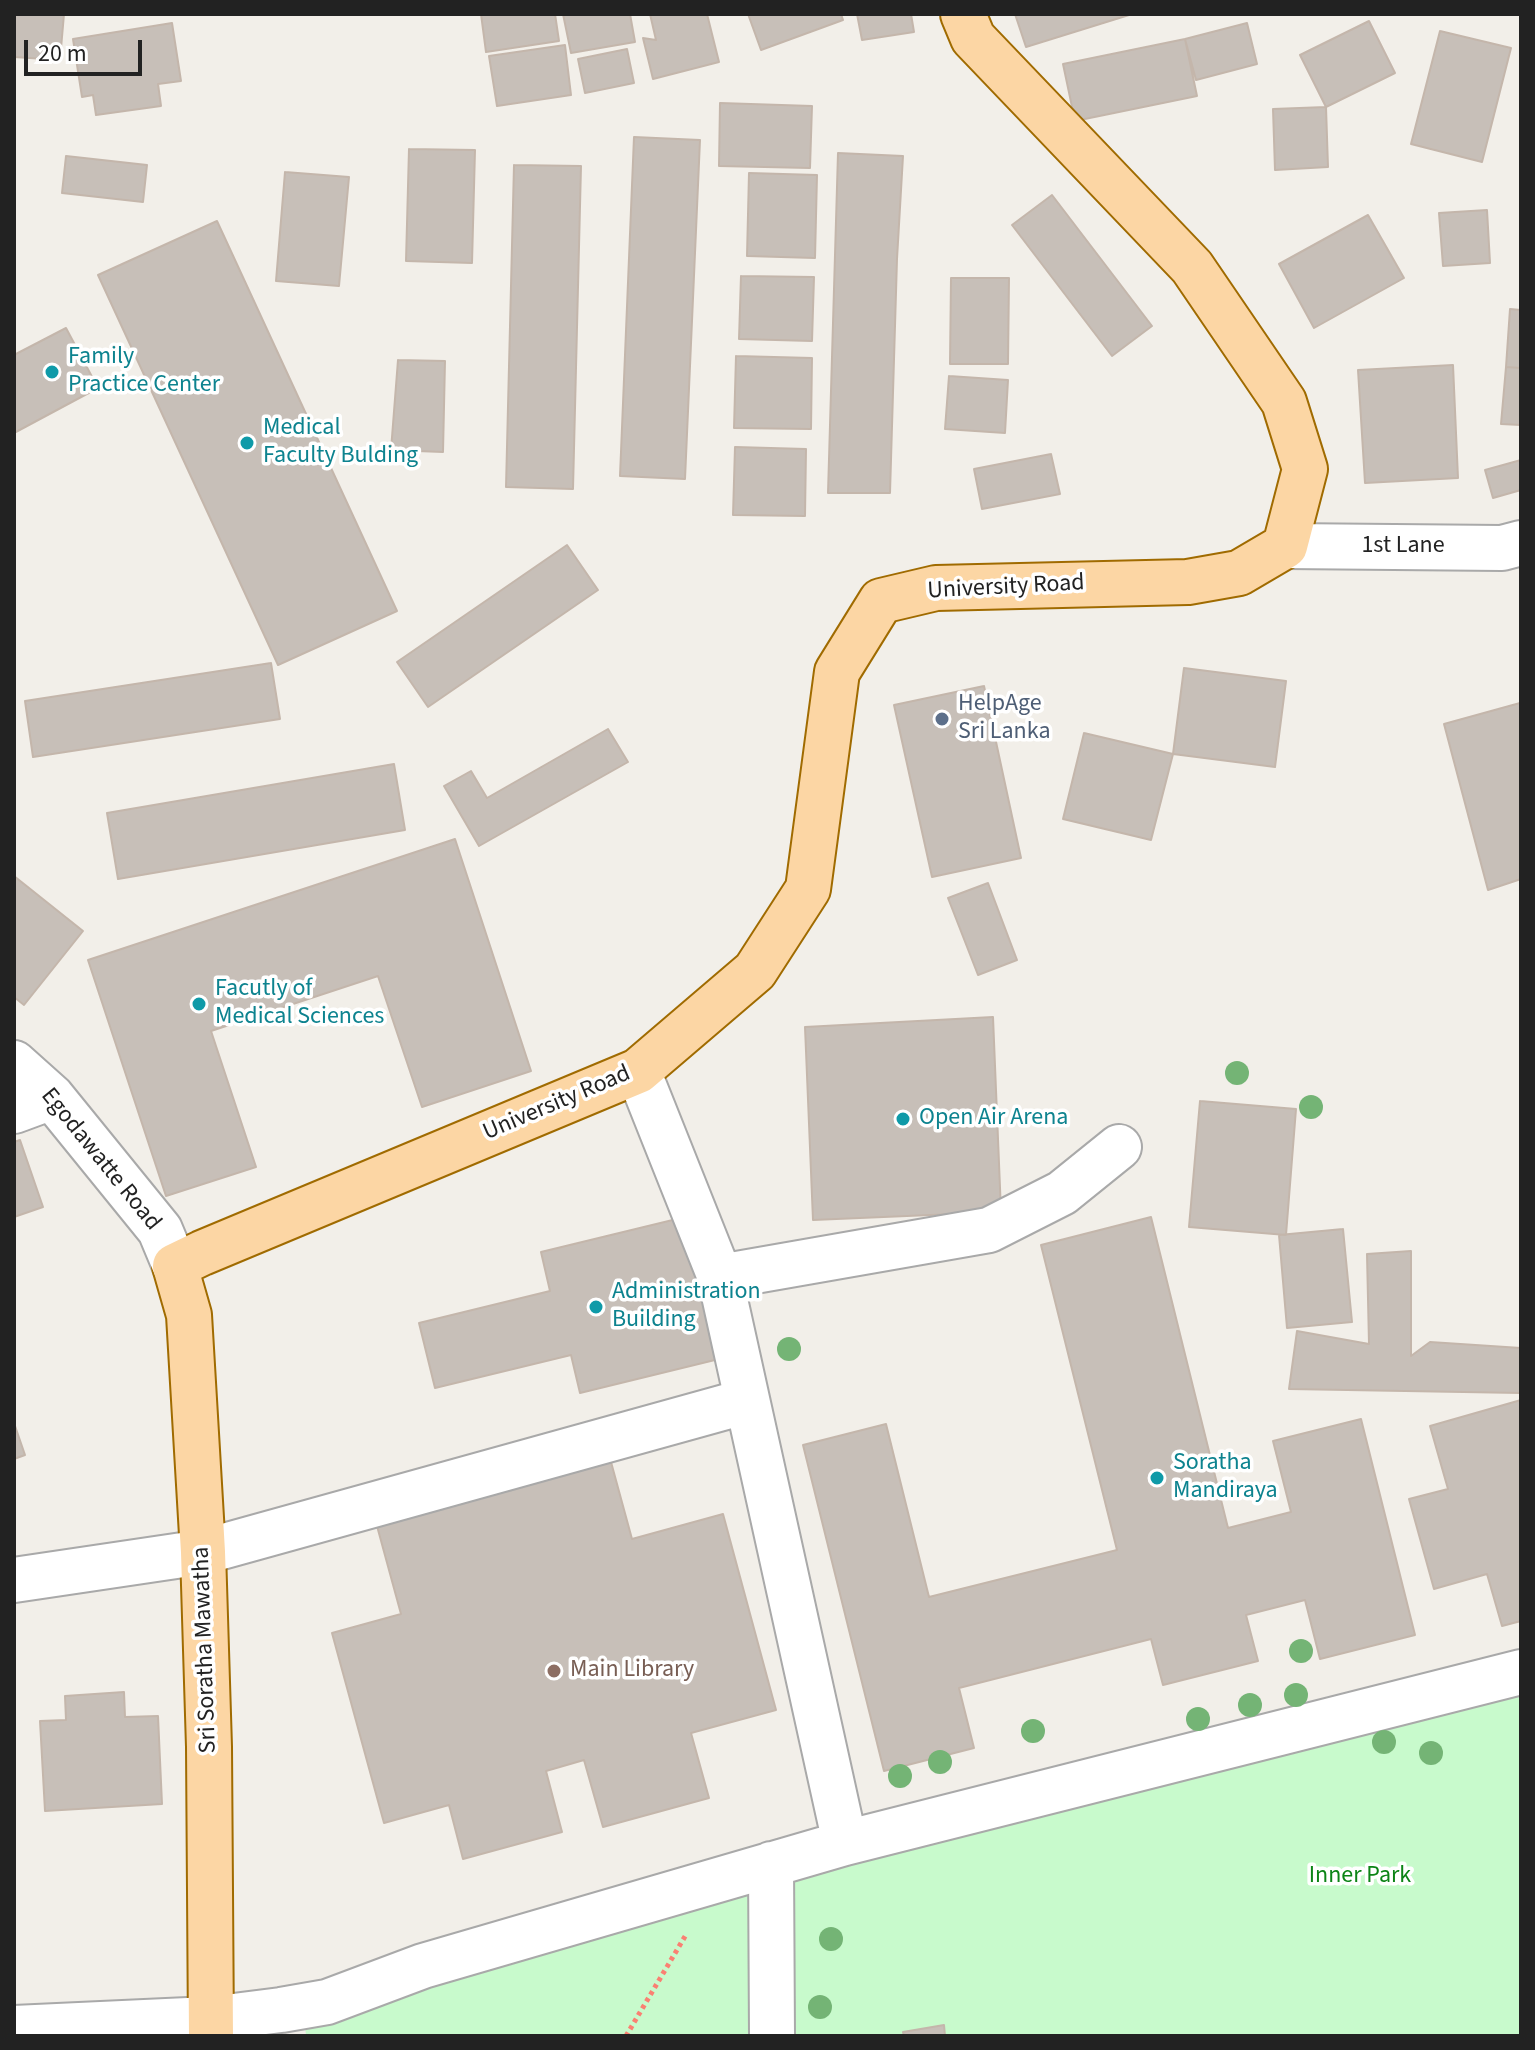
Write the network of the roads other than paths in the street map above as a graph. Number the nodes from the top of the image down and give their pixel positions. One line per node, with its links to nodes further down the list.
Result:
1 (963, 14): 3 (main road)
2 (1521, 543): 3 (street, 1st Lane)
3 (1285, 546): 5 (main road, University Road)
4 (14, 1063): 6 (street, Egodawatte Road)
5 (638, 1071): 8 (main road, University Road); 9 (street)
6 (33, 1104): 8 (street, Egodawatte Road)
7 (1119, 1147): 9 (street)
8 (175, 1266): 11 (main road, Sri Soratha Mawatha)
9 (720, 1277): 10 (street)
10 (747, 1401): 11 (street); 14 (street)
11 (203, 1552): 12 (street); 17 (main road, Sri Soratha Mawatha)
12 (14, 1580)
13 (1521, 1672): 14 (street)
14 (845, 1843): 15 (street)
15 (771, 1864): 17 (street); 18 (street)
16 (14, 2028): 17 (street)
17 (211, 2028)
18 (772, 2036)

